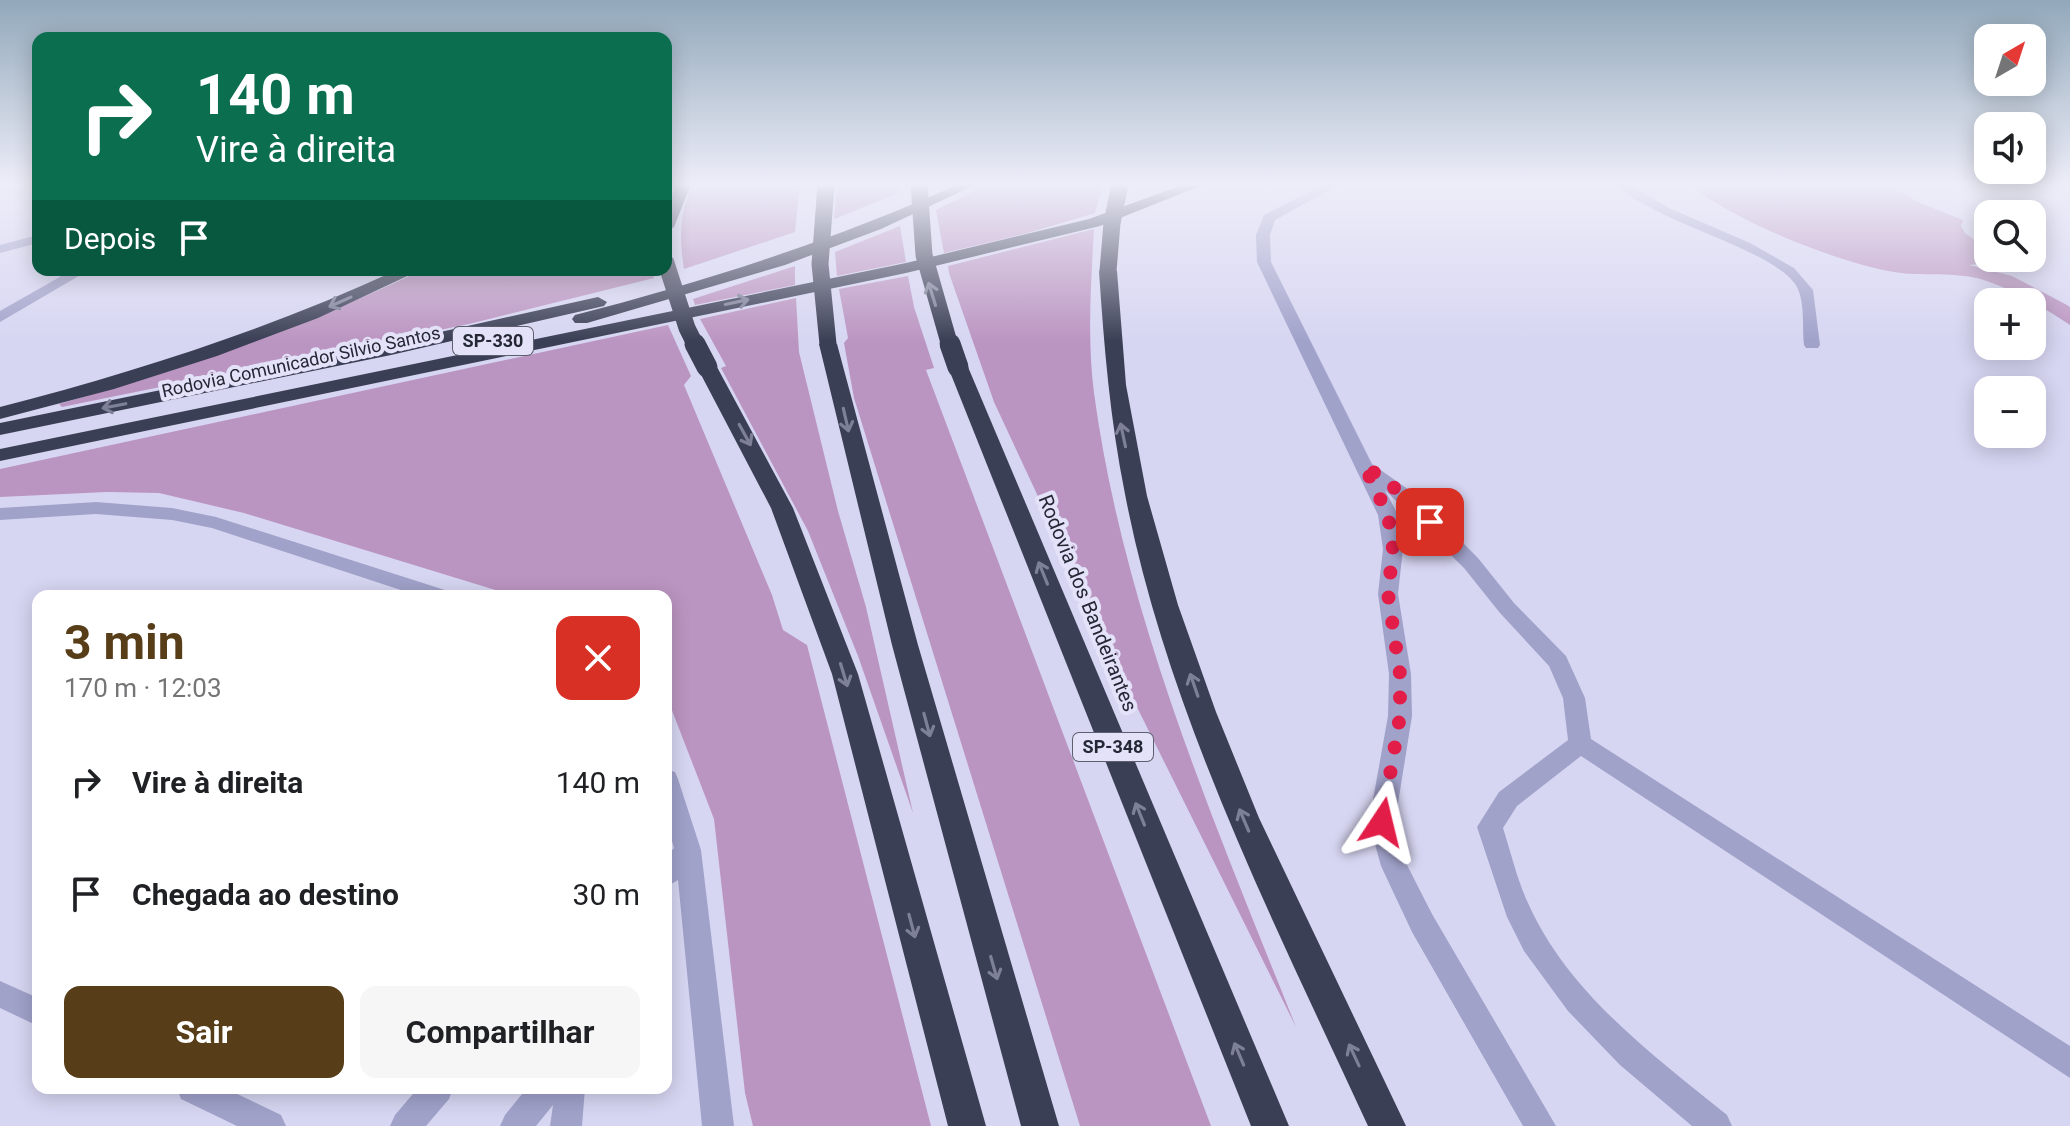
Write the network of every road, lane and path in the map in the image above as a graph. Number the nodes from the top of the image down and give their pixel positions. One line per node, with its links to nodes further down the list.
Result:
1 (816, 237): 21 (highway, Rodovia Comunicador Silvio Santos / SP-330, one-way to 21)
2 (820, 237): 44 (highway, one-way to 44, bridge)
3 (849, 237): 22 (highway, Rodovia Comunicador Silvio Santos / SP-330)
4 (922, 237): 45 (highway, Rodovia dos Bandeirantes / SP-348, one-way to 4, bridge)
5 (1034, 237): 10 (highway)
6 (1035, 237): 10 (highway)
7 (1111, 237): 46 (highway, one-way to 7, bridge)
8 (1263, 237): 24 (street)
9 (1719, 237): 19 (street)
10 (1026, 239): 23 (highway, one-way to 10)
11 (32, 241): 12 (street)
12 (0, 249)
13 (53, 276): 17 (street)
14 (72, 276): 18 (street)
15 (398, 276): 20 (highway, one-way to 20)
16 (670, 276): 43 (highway, one-way to 43, bridge)
17 (0, 307)
18 (0, 317)
19 (1812, 345)
20 (0, 413)
21 (0, 429)
22 (0, 446)
23 (0, 455)
24 (1364, 465): 27 (street); 47 (street)
25 (0, 514): 26 (street)
26 (423, 590)
27 (1580, 744): 33 (street); 48 (street)
28 (672, 798): 29 (street)
29 (688, 850): 30 (street); 42 (street)
30 (672, 869)
31 (0, 994): 32 (street)
32 (32, 1009)
33 (2070, 1063)
34 (204, 1094): 38 (street)
35 (433, 1094): 39 (street)
36 (542, 1094): 40 (street)
37 (569, 1094): 41 (street)
38 (270, 1126)
39 (406, 1126)
40 (516, 1126)
41 (566, 1126)
42 (718, 1126)
43 (967, 1126)
44 (1040, 1126)
45 (1270, 1126)
46 (1387, 1126)
47 (1540, 1126)
48 (1716, 1126)

